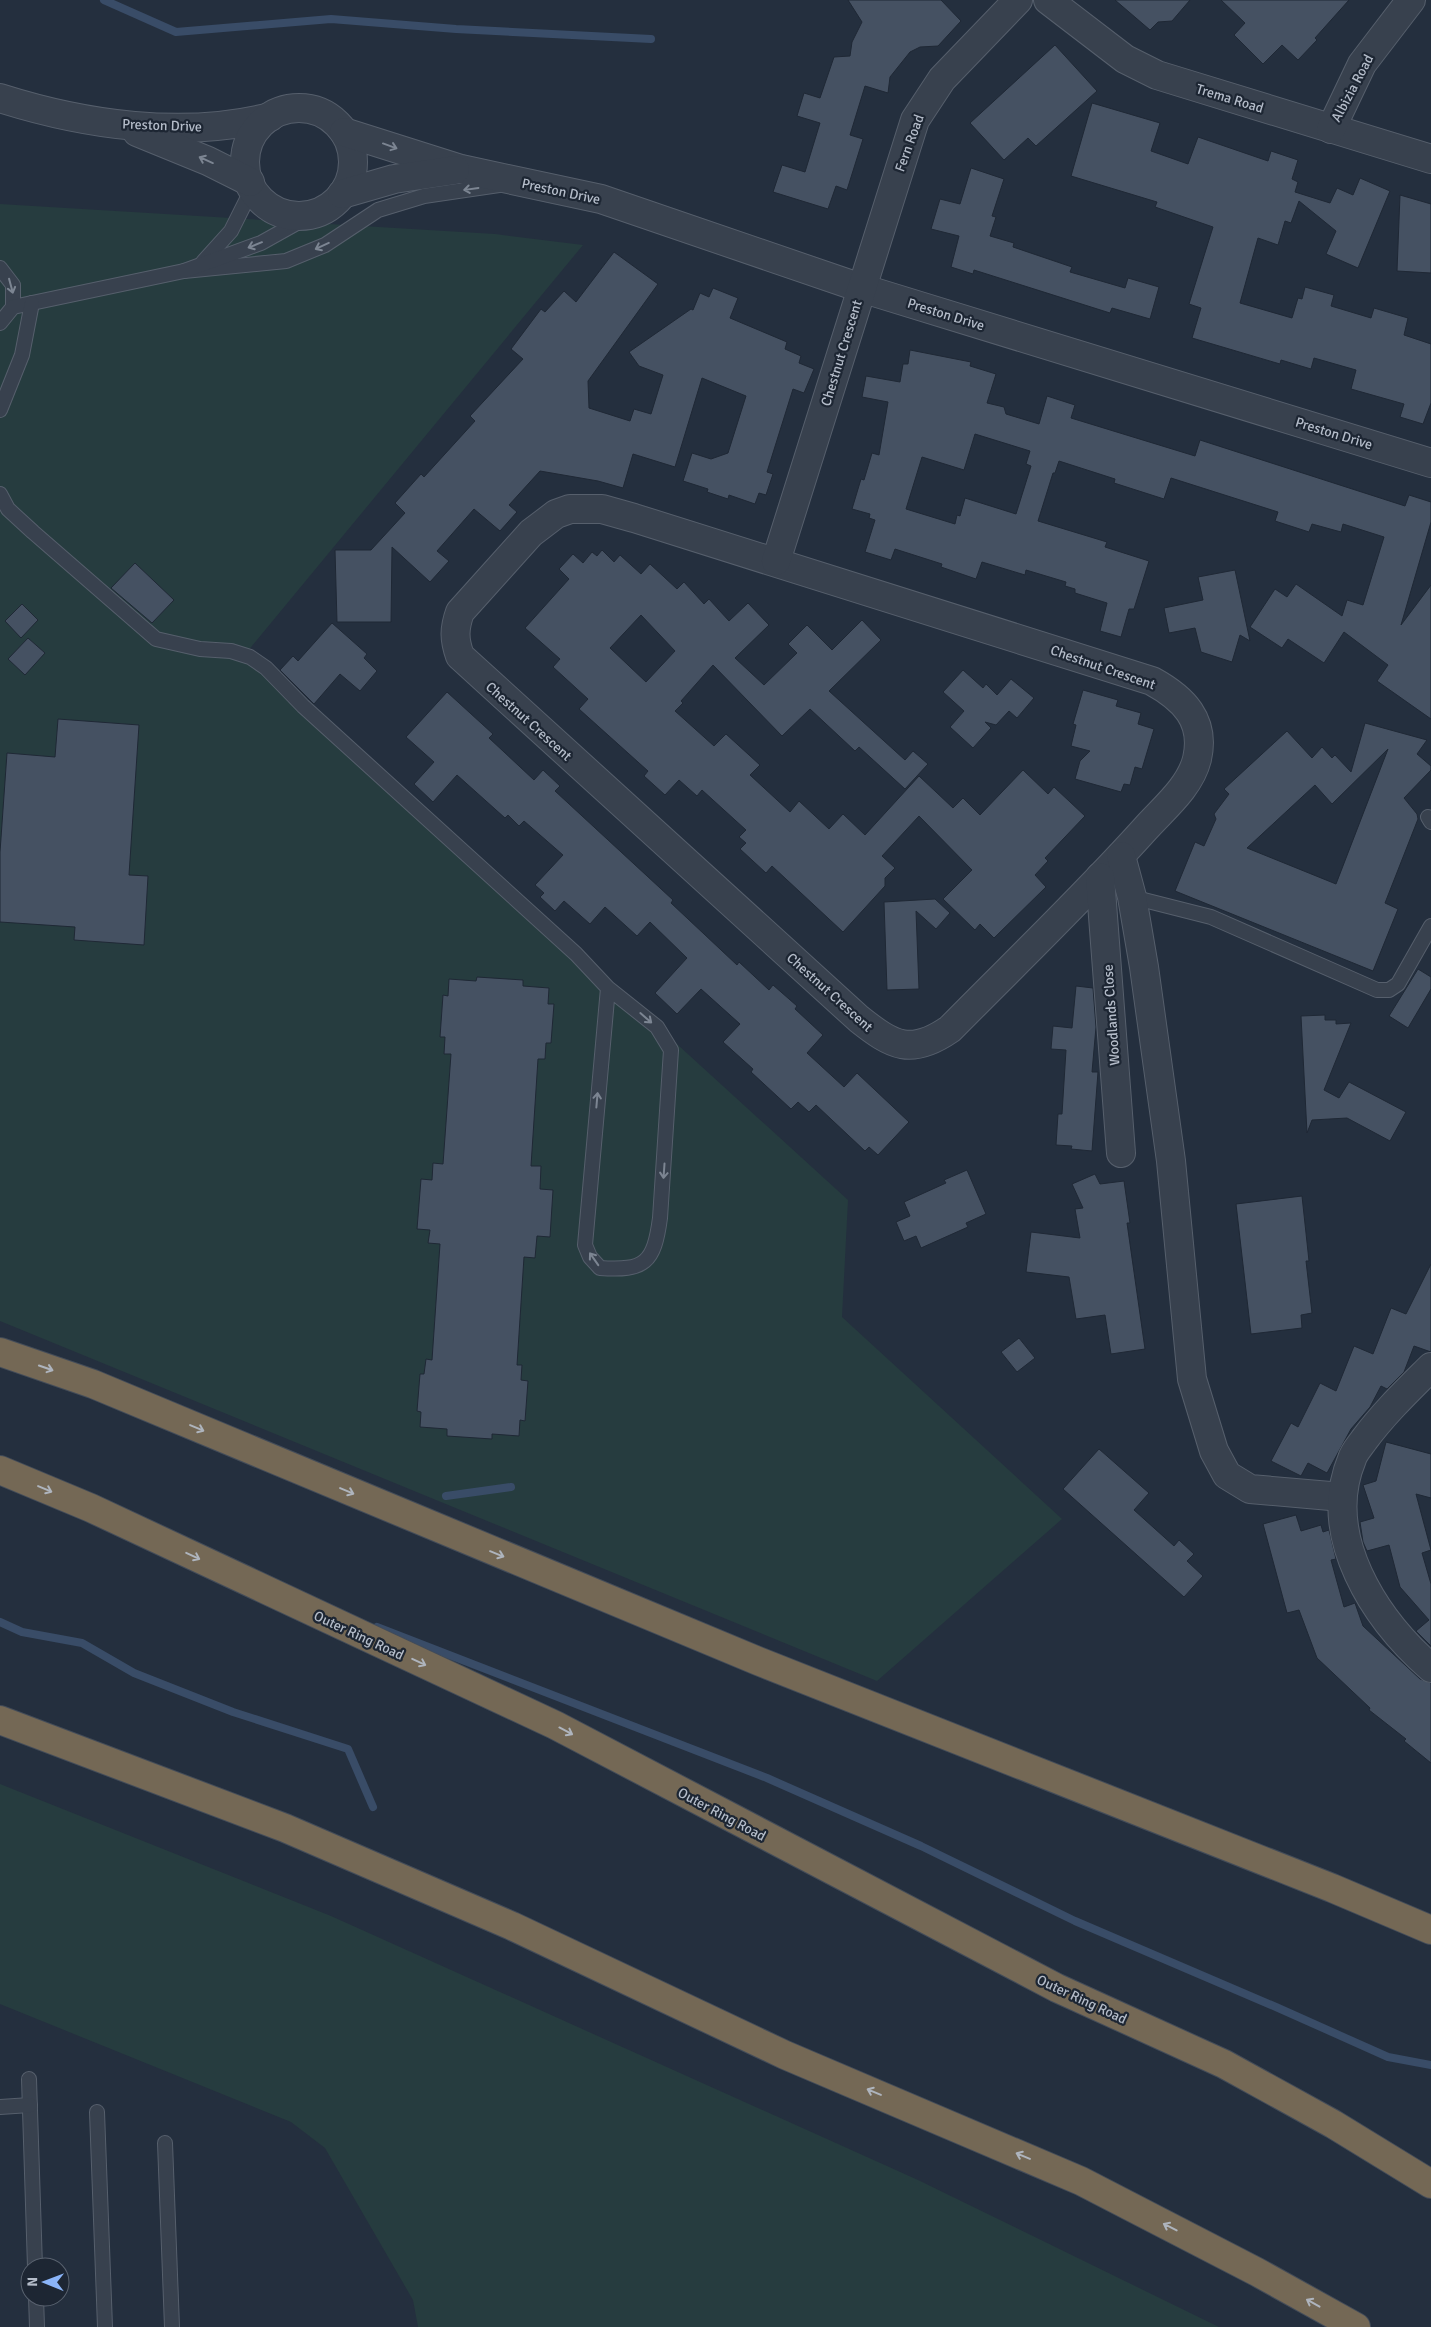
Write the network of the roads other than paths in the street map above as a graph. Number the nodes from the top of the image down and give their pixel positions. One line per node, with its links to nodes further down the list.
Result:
1 (1018, 0): 18 (street, Fern Road)
2 (1048, 0): 7 (street, Trema Road)
3 (1411, 0): 7 (street, Albizia Road)
4 (0, 98): 6 (street, Preston Drive)
5 (270, 117): 6 (street, Preston Drive); 8 (street, Preston Drive); 12 (street, Preston Drive)
6 (114, 123): 12 (street, Preston Drive, one-way to 6)
7 (1331, 129): 9 (street, Trema Road)
8 (344, 132): 10 (street, Preston Drive, one-way to 10); 13 (street, Preston Drive)
9 (1431, 159)
10 (461, 169): 11 (street, Preston Drive); 13 (street, Preston Drive)
11 (520, 182): 17 (lane, one-way to 17); 18 (street, Preston Drive)
12 (251, 186): 14 (street, Preston Drive); 15 (lane)
13 (342, 194): 14 (street, Preston Drive)
14 (313, 214): 15 (lane, one-way to 15)
15 (203, 262): 17 (lane)
16 (0, 268): 20 (lane, one-way to 20)
17 (184, 271): 19 (lane)
18 (861, 288): 23 (street, Preston Drive); 25 (street, Chestnut Crescent)
19 (32, 303): 20 (lane); 22 (lane)
20 (14, 307): 21 (lane)
21 (0, 323)
22 (0, 410)
23 (1431, 463)
24 (0, 494): 30 (lane)
25 (776, 561): 26 (street, Chestnut Crescent); 27 (street, Chestnut Crescent)
26 (1121, 856): 27 (street, Chestnut Crescent); 28 (street)
27 (1100, 877): 31 (street, Woodlands Close)
28 (1132, 897): 29 (lane); 35 (street)
29 (1431, 926)
30 (608, 988): 30 (lane, one-way to 30)
31 (1121, 1153)
32 (0, 1352): 38 (highway, one-way to 38)
33 (1431, 1368): 35 (street)
34 (0, 1470): 44 (highway, Outer Ring Road, one-way to 44)
35 (1342, 1497): 36 (street)
36 (1431, 1668)
37 (0, 1720): 50 (highway, one-way to 37)
38 (1431, 1930)
39 (29, 2079): 40 (lane)
40 (30, 2105): 41 (lane); 45 (lane)
41 (0, 2106)
42 (96, 2112): 48 (lane)
43 (165, 2143): 49 (lane)
44 (1431, 2184)
45 (35, 2257)
46 (36, 2307): 47 (lane)
47 (37, 2327)
48 (105, 2327)
49 (172, 2327)
50 (1356, 2327)

